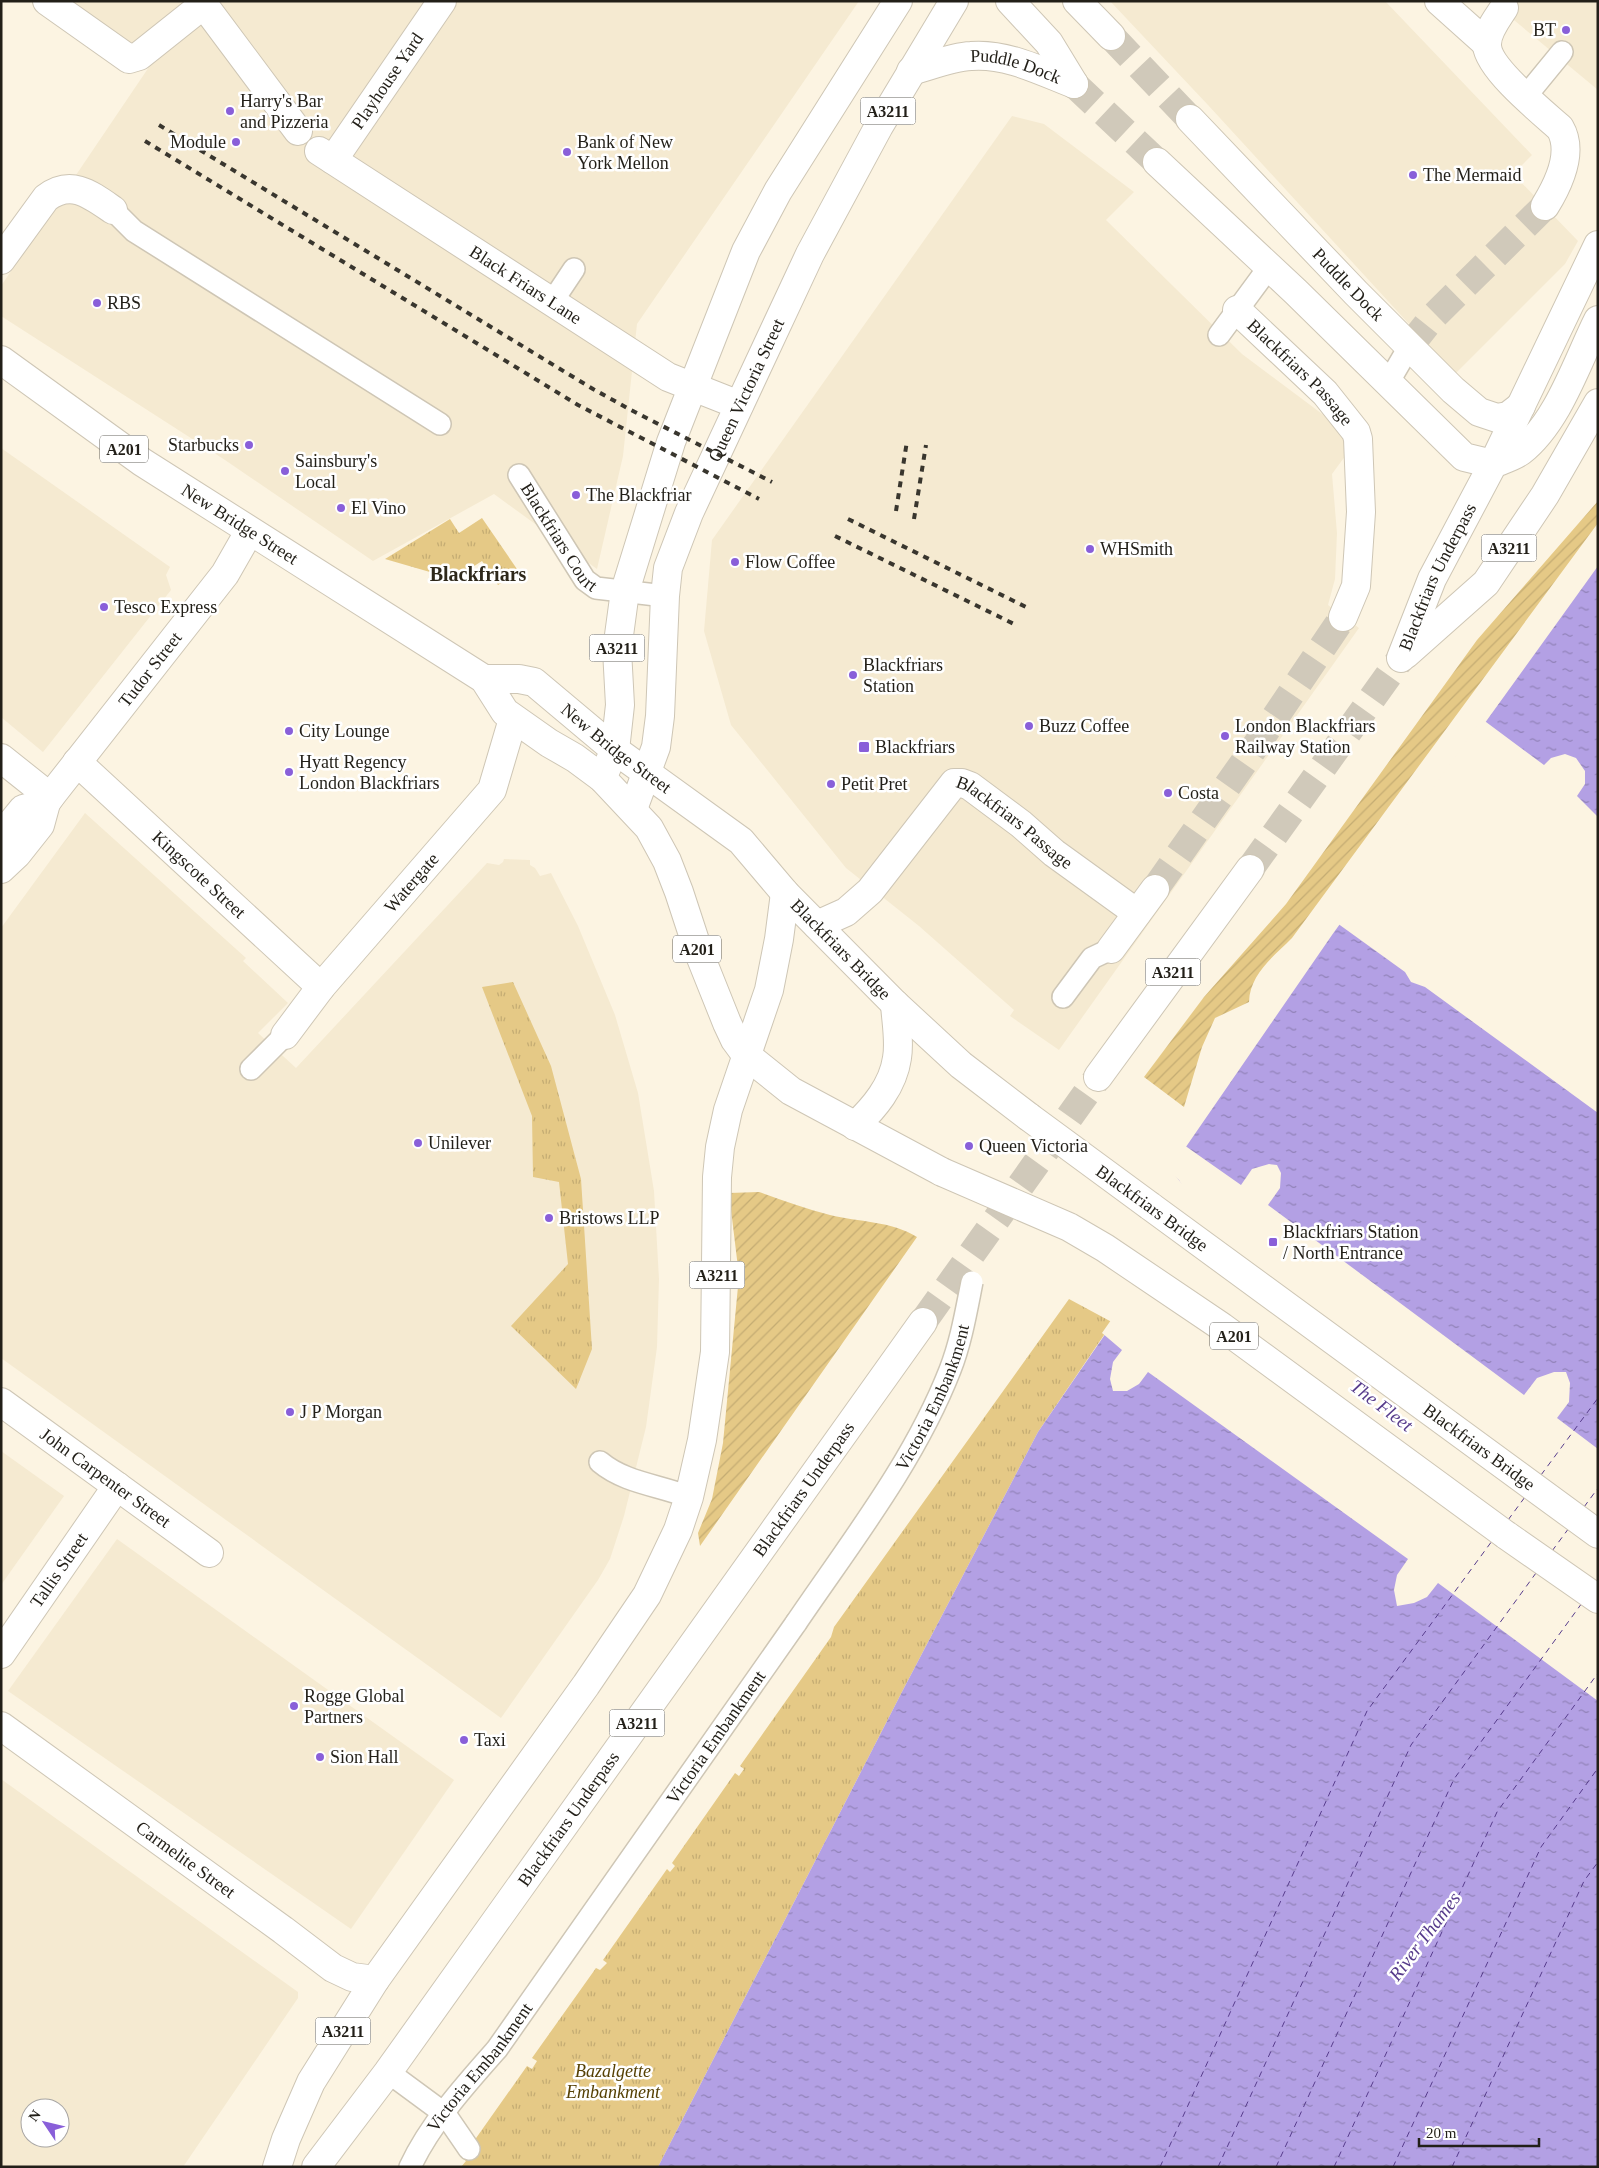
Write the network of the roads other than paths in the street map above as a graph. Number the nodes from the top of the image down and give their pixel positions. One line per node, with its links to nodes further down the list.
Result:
1 (48, 1): 8 (main road)
2 (442, 1): 17 (main road, Playhouse Yard)
3 (898, 1): 32 (main road, A3211)
4 (954, 1): 13 (main road, Queen Victoria Street / A3211)
5 (1010, 1): 13 (main road, Puddle Dock / A3211)
6 (1077, 1): 10 (main road)
7 (1439, 1): 11 (main road)
8 (202, 3): 16 (main road)
9 (1504, 8): 11 (main road)
10 (1110, 36)
11 (1487, 44): 14 (main road)
12 (1562, 52): 14 (lane)
13 (911, 71): 33 (main road, Queen Victoria Street / A3211)
14 (1526, 96): 19 (main road)
15 (1190, 119): 29 (main road, Puddle Dock)
16 (298, 131)
17 (326, 155): 25 (main road, Black Friars Lane)
18 (1157, 162): 23 (main road)
19 (1544, 206)
20 (113, 210): 22 (main road); 36 (lane)
21 (1598, 245): 34 (main road, A3211)
22 (1, 260)
23 (1269, 267): 26 (lane); 31 (main road)
24 (574, 269): 25 (lane)
25 (552, 302): 32 (main road, Black Friars Lane)
26 (1237, 310): 28 (lane, Blackfriars Passage); 42 (main road, Blackfriars Passage)
27 (1598, 320): 37 (main road)
28 (1219, 335)
29 (1409, 346): 31 (lane); 34 (main road, Puddle Dock)
30 (1, 360): 39 (main road, New Bridge Street / A201)
31 (1388, 383): 37 (main road)
32 (692, 388): 33 (main road, Black Friars Lane); 40 (main road, A3211)
33 (739, 405): 41 (main road, Queen Victoria Street / A3211)
34 (1521, 406): 37 (main road, Blackfriars Underpass / A3211)
35 (1595, 410): 37 (main road, Blackfriars Underpass / A3211)
36 (440, 424)
37 (1493, 464)
38 (519, 475): 40 (lane, Blackfriars Court)
39 (250, 532): 43 (main road, New Bridge Street / A201); 47 (main road, Tudor Street)
40 (625, 591): 41 (lane, Blackfriars Court); 45 (main road, A3211)
41 (665, 596): 48 (main road, Queen Victoria Street / A3211)
42 (1343, 617)
43 (484, 679): 44 (main road, New Bridge Street / A201); 45 (main road, New Bridge Street)
44 (513, 719): 49 (main road, New Bridge Street / A201); 61 (main road, Watergate)
45 (615, 750): 48 (main road, New Bridge Street); 49 (main road, A3211)
46 (1, 758): 50 (main road)
47 (78, 762): 50 (main road, Tudor Street); 61 (main road, Kingscote Street)
48 (647, 775): 51 (main road, Queen Victoria Street / A3211); 53 (main road, New Bridge Street)
49 (602, 778): 51 (main road, New Bridge Street / A201)
50 (48, 800): 52 (main road); 54 (main road, Tudor Street)
51 (633, 809): 65 (main road, New Bridge Street / A201)
52 (1, 836)
53 (742, 841): 57 (main road, Blackfriars Bridge)
54 (1, 869)
55 (1250, 869): 67 (main road, A3211)
56 (1155, 888): 58 (main road)
57 (785, 893): 59 (main road, Blackfriars Bridge); 65 (main road)
58 (1137, 914): 59 (main road, Blackfriars Passage); 60 (main road)
59 (816, 925): 63 (main road, Blackfriars Bridge)
60 (1111, 949): 62 (lane)
61 (321, 987): 64 (main road, Watergate)
62 (1063, 996)
63 (895, 1004): 68 (main road); 75 (main road, Blackfriars Bridge, bridge)
64 (285, 1035): 66 (lane)
65 (746, 1055): 68 (main road, A201); 74 (main road, A3211)
66 (251, 1070)
67 (1098, 1077)
68 (855, 1126): 77 (main road, A201, bridge)
69 (972, 1282): 82 (lane, Victoria Embankment, bridge)
70 (923, 1322): 81 (main road, Blackfriars Underpass / A3211)
71 (1, 1402): 73 (main road, John Carpenter Street)
72 (600, 1462): 74 (lane)
73 (117, 1486): 76 (main road, John Carpenter Street); 78 (main road, Tallis Street)
74 (689, 1497): 80 (main road, A3211)
75 (1598, 1534)
76 (209, 1553)
77 (1598, 1599)
78 (1, 1654)
79 (1, 1726): 80 (main road, Carmelite Street)
80 (375, 1980): 84 (main road, A3211)
81 (388, 2072): 82 (lane); 85 (main road, Blackfriars Underpass / A3211)
82 (444, 2114): 83 (lane); 86 (lane, Victoria Embankment)
83 (469, 2149)
84 (277, 2167)
85 (316, 2167)
86 (410, 2167)

